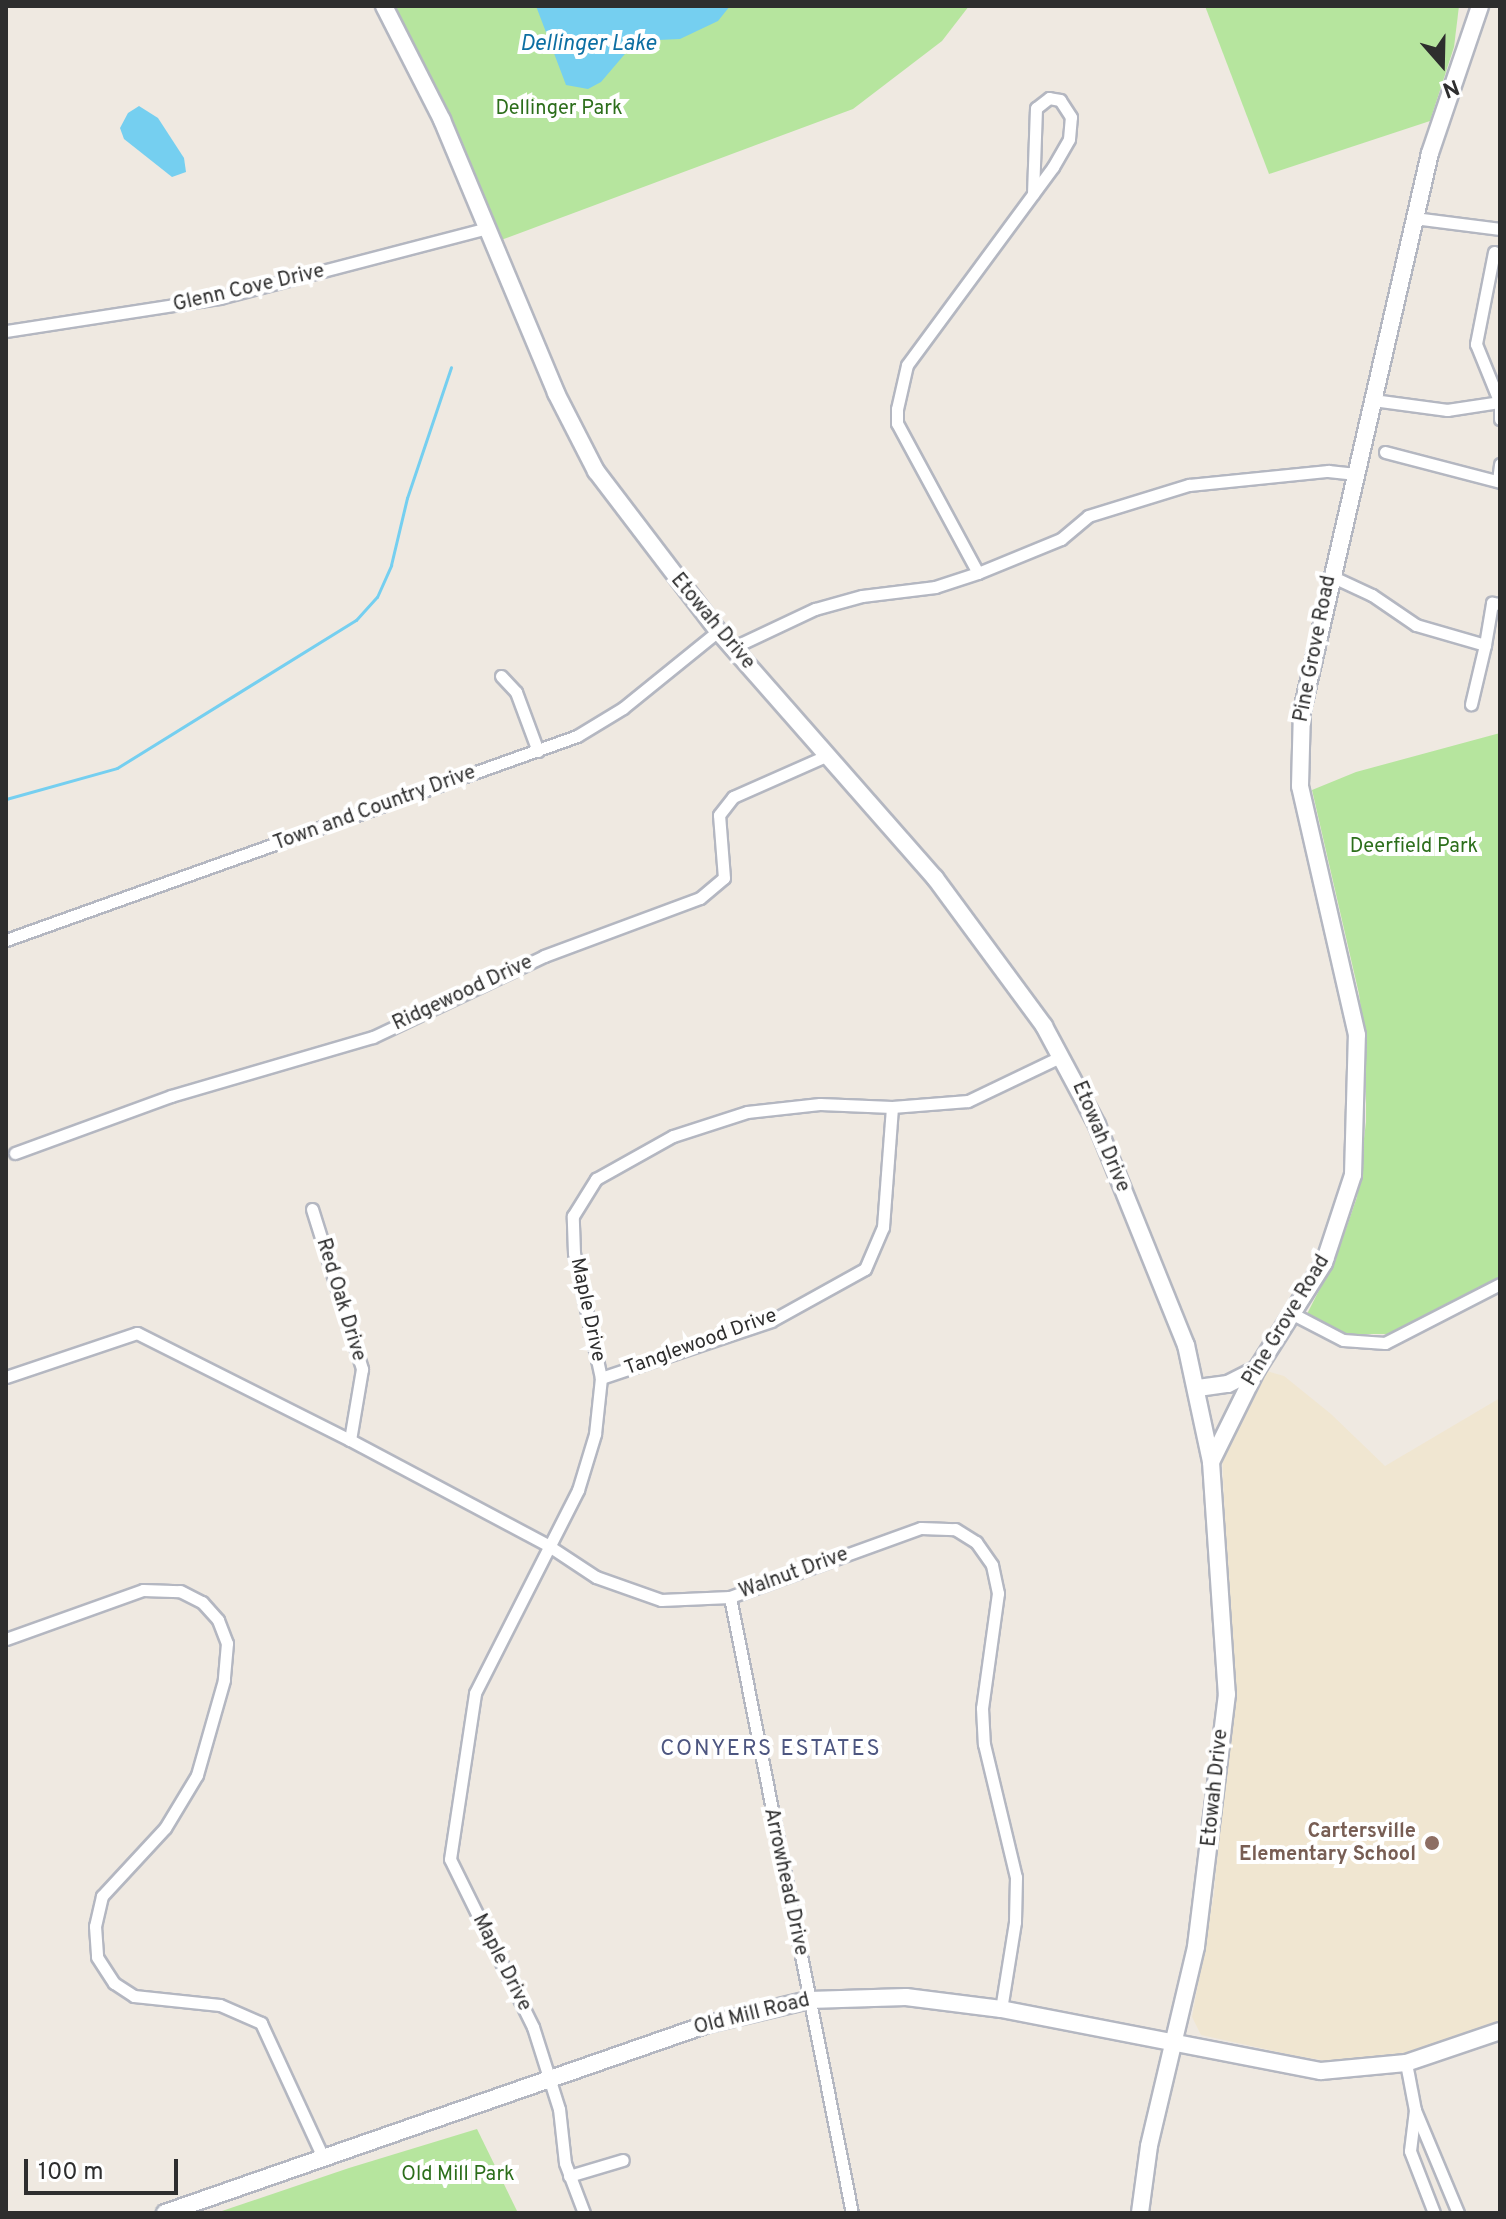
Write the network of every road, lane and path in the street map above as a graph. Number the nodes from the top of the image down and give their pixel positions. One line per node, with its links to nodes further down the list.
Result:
1 (384, 6): 5 (street, Etowah Drive)
2 (1480, 6): 4 (street, Pine Grove Road)
3 (1033, 194): 3 (street); 16 (street)
4 (1414, 218): 6 (street); 9 (street, Pine Grove Road)
5 (488, 228): 8 (street, Glenn Cove Drive); 19 (street, Etowah Drive)
6 (1500, 229)
7 (1494, 252): 10 (street)
8 (6, 331)
9 (1373, 400): 10 (street); 14 (street, Pine Grove Road)
10 (1500, 402): 11 (street)
11 (1500, 419)
12 (1385, 452): 15 (street)
13 (1500, 464): 15 (street)
14 (1356, 474): 16 (street); 17 (street, Pine Grove Road)
15 (1499, 482)
16 (978, 573): 21 (street)
17 (1331, 576): 20 (street); 32 (street, Pine Grove Road)
18 (1500, 604): 20 (street)
19 (718, 631): 21 (street, Etowah Drive); 24 (street, Town and Country Drive)
20 (1485, 645): 23 (street)
21 (732, 648): 25 (street, Etowah Drive)
22 (501, 676): 24 (street)
23 (1471, 704)
24 (538, 751): 26 (street, Town and Country Drive)
25 (826, 756): 27 (street, Etowah Drive); 29 (street, Ridgewood Drive)
26 (6, 940)
27 (1062, 1056): 28 (street, Maple Drive); 36 (street, Etowah Drive)
28 (892, 1107): 35 (street, Tanglewood Drive); 35 (street, Maple Drive)
29 (15, 1153)
30 (312, 1209): 38 (street, Red Oak Drive)
31 (1500, 1284): 32 (street)
32 (1293, 1314): 33 (street, Pine Grove Road)
33 (1257, 1369): 36 (street); 37 (street, Pine Grove Road)
34 (6, 1377): 38 (street, Walnut Drive)
35 (601, 1378): 40 (street, Maple Drive)
36 (1198, 1388): 37 (street); 39 (street, Etowah Drive)
37 (1240, 1401): 39 (street, Pine Grove Road)
38 (350, 1440): 40 (street, Walnut Drive)
39 (1211, 1462): 46 (street, Etowah Drive)
40 (549, 1546): 41 (street, Walnut Drive); 48 (street, Maple Drive)
41 (730, 1597): 43 (street, Arrowhead Drive); 44 (street, Walnut Drive)
42 (6, 1639): 50 (street)
43 (809, 2000): 44 (street, Old Mill Road); 48 (street, Old Mill Road); 55 (street, Arrowhead Drive)
44 (1001, 2009): 46 (street, Old Mill Road)
45 (1500, 2031): 47 (street, Old Mill Road)
46 (1175, 2043): 47 (street, Old Mill Road); 56 (street, Etowah Drive)
47 (1406, 2063): 49 (street)
48 (550, 2081): 50 (street, Old Mill Road); 52 (street, Maple Drive)
49 (1415, 2110): 57 (street); 58 (street)
50 (323, 2157): 53 (street, Old Mill Road)
51 (623, 2160): 52 (street)
52 (569, 2176): 54 (street, Maple Drive)
53 (165, 2213)
54 (584, 2213)
55 (852, 2213)
56 (1140, 2213)
57 (1434, 2213)
58 (1458, 2213)

